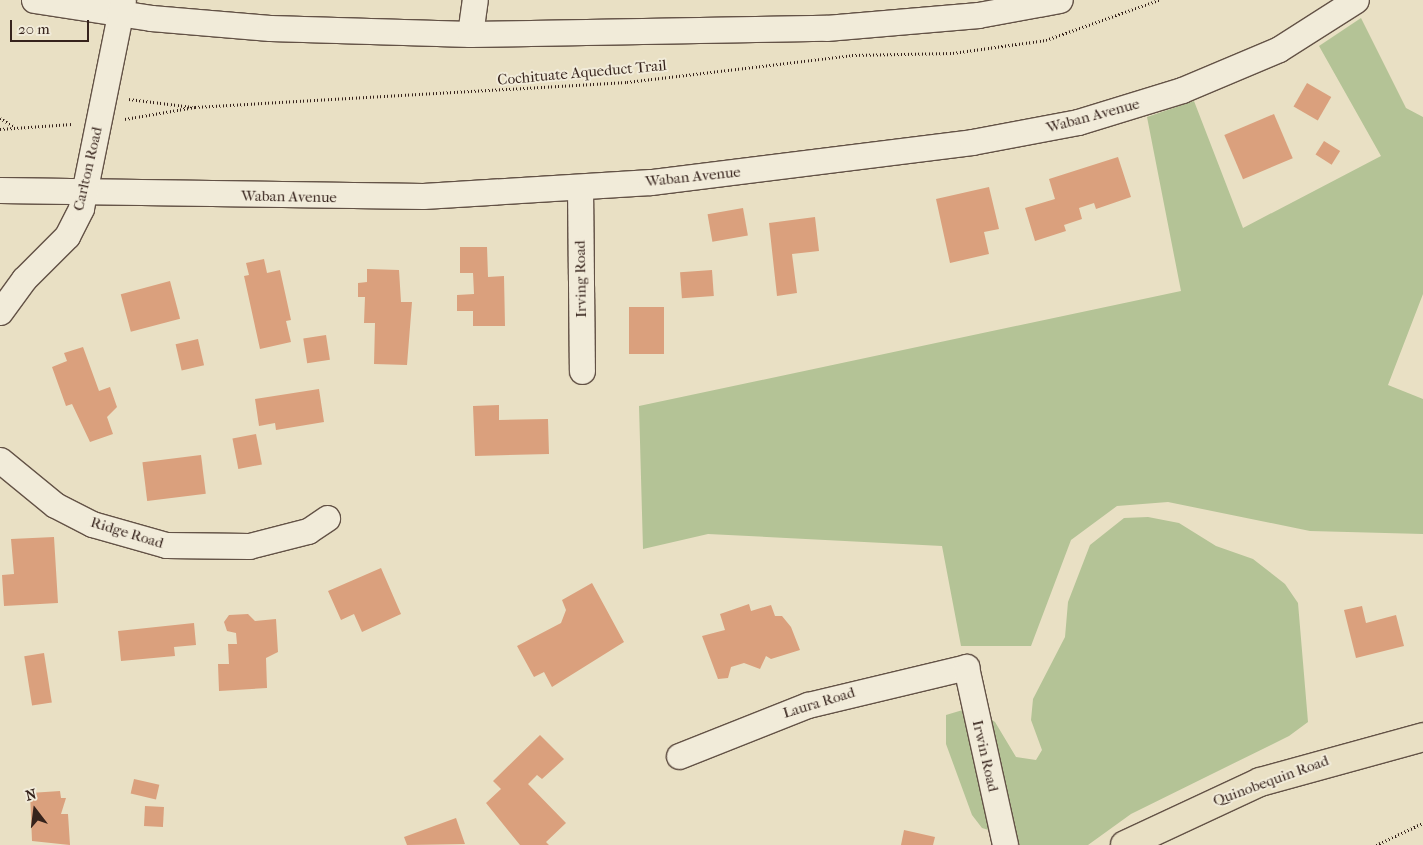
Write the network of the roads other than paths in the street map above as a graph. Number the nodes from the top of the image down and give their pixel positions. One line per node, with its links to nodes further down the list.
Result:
1 (34, 0): 5 (street)
2 (475, 0): 6 (street)
3 (1060, 0): 6 (street)
4 (1356, 0): 7 (street, Waban Avenue)
5 (122, 7): 6 (street); 9 (street, Carlton Road)
6 (470, 34)
7 (580, 187): 9 (street, Waban Avenue); 11 (street, Irving Road)
8 (0, 190): 9 (street, Waban Avenue)
9 (85, 193): 10 (street, Carlton Road)
10 (0, 312)
11 (582, 371)
12 (0, 460): 13 (street, Ridge Road)
13 (327, 518)
14 (966, 667): 16 (street, Laura Road); 17 (street, Irwin Road)
15 (1423, 737): 18 (main road, Quinobequin Road)
16 (679, 756)
17 (1005, 845)
18 (1125, 845)

